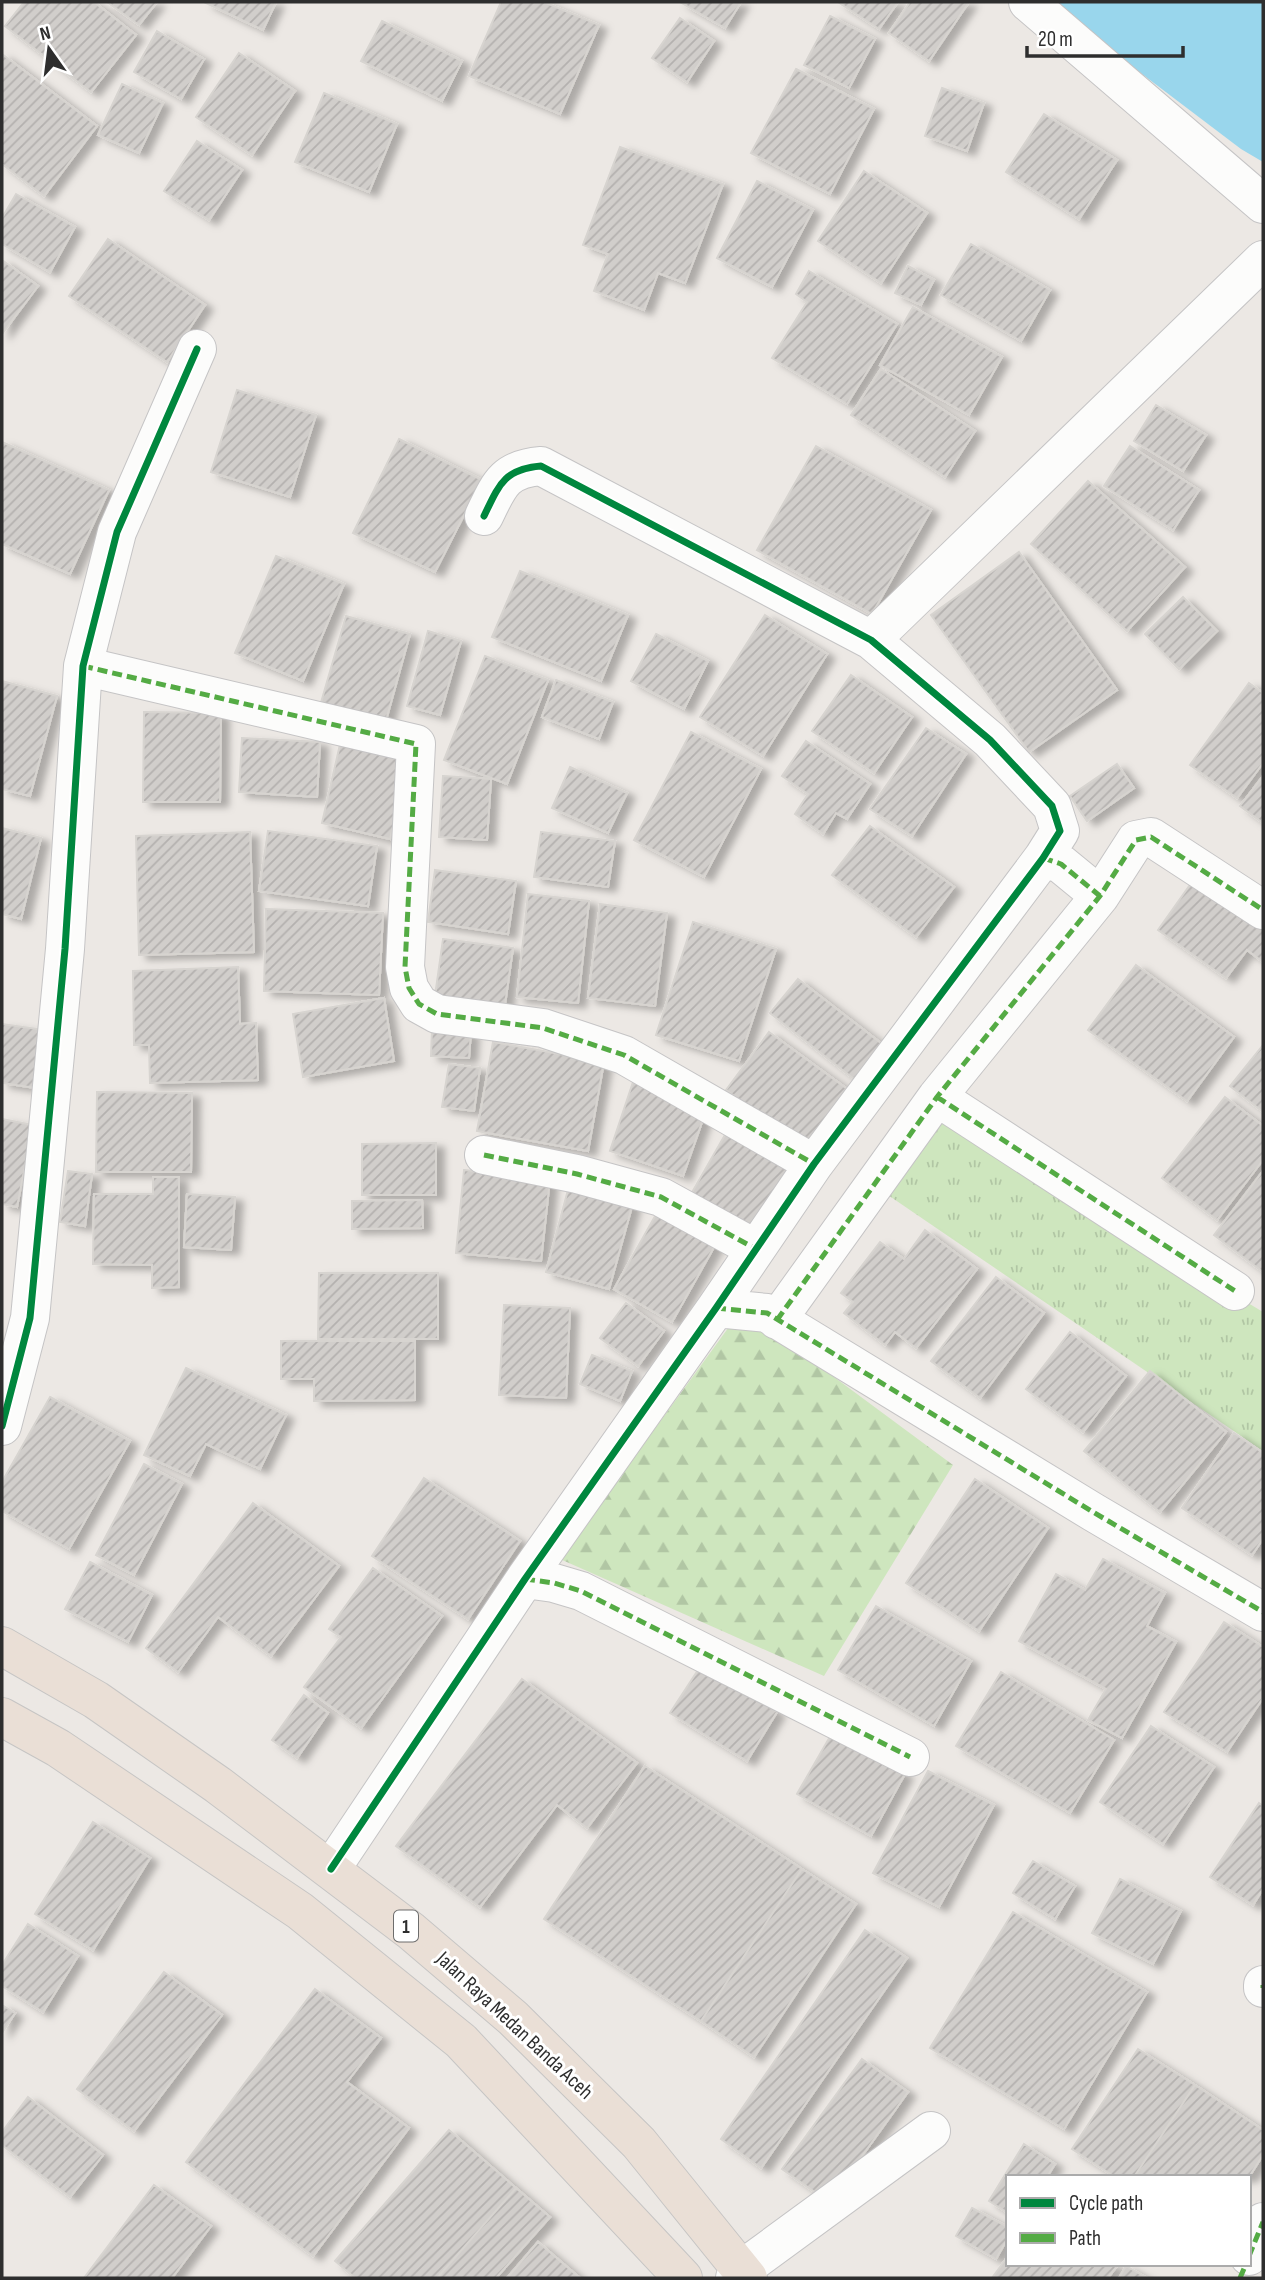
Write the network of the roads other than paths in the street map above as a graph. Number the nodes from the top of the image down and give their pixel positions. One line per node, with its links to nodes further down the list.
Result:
1 (1028, 2): 2 (street)
2 (1263, 204)
3 (1263, 260): 6 (street)
4 (197, 349): 7 (street)
5 (484, 516): 6 (street)
6 (871, 640): 8 (street)
7 (83, 666): 13 (street); 17 (street)
8 (1052, 861): 9 (street); 13 (street)
9 (1097, 895): 10 (street); 11 (street)
10 (1263, 910)
11 (937, 1097): 15 (street); 16 (street)
12 (484, 1155): 14 (street)
13 (814, 1164): 14 (street)
14 (756, 1249): 16 (street)
15 (1235, 1291)
16 (751, 1312): 18 (street); 19 (street)
17 (2, 1426)
18 (553, 1584): 24 (street); 25 (street)
19 (1263, 1612)
20 (2, 1646): 21 (highway, Jalan Raya Medan Banda Aceh / 1)
21 (96, 1700): 23 (highway); 25 (highway, Jalan Raya Medan Banda Aceh / 1)
22 (2, 1717): 23 (highway)
23 (58, 1748): 30 (highway)
24 (910, 1757)
25 (331, 1869): 29 (highway, Jalan Raya Medan Banda Aceh / 1)
26 (931, 2132): 29 (street)
27 (1263, 2222): 28 (street)
28 (1251, 2251)
29 (741, 2276)
30 (682, 2278)

